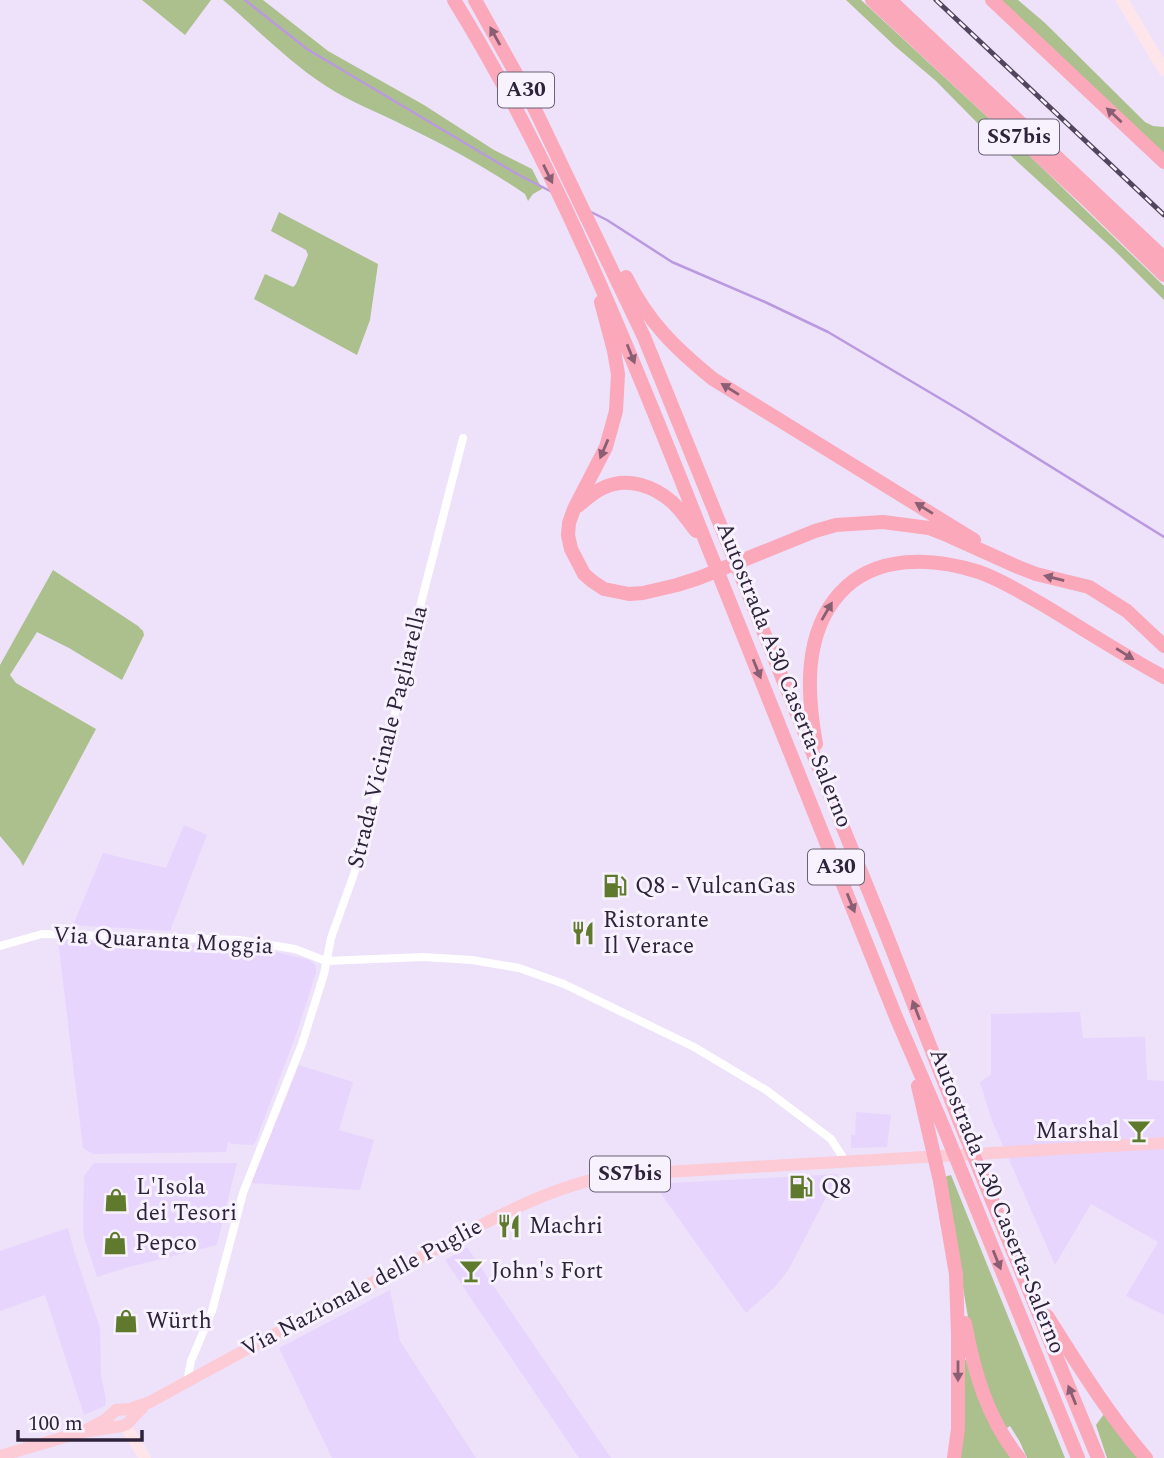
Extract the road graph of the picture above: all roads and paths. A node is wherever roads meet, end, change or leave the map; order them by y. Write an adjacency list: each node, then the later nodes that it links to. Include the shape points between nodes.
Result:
1 (454, 0): 11 (highway, Autostrada A30 Caserta-Salerno / A30, one-way to 11, via 534,145)
2 (475, 0): 9 (highway, A30, one-way to 2)
3 (872, 0): 12 (highway, SS7bis)
4 (890, 0): 10 (highway, SS7bis)
5 (992, 0): 8 (highway, one-way to 5)
6 (1122, 0): 7 (street)
7 (1164, 70)
8 (1164, 162)
9 (607, 247): 17 (highway, one-way to 9, via 705,372 656,326); 21 (highway, Autostrada A30 Caserta-Salerno / A30)
10 (1164, 256)
11 (590, 263): 14 (highway, one-way to 14, via 614,351 618,398 606,447); 16 (highway, Autostrada A30 Caserta-Salerno / A30, one-way to 16)
12 (1164, 275)
13 (463, 438): 23 (street, Strada Vicinale Pagliarella, via 377,795)
14 (574, 509): 15 (highway, via 568,535 584,574 604,589 629,594 699,578 836,525 909,525); 16 (highway, via 591,494 617,483 649,487 673,503)
15 (966, 544): 17 (highway); 18 (highway)
16 (708, 547): 24 (highway, Autostrada A30 Caserta-Salerno / A30, one-way to 24, via 906,1041)
17 (1001, 558): 19 (highway, one-way to 17, via 1127,611 1089,587)
18 (1022, 593): 20 (highway, one-way to 20); 21 (highway, one-way to 18, via 810,710 814,640 830,605 845,587 881,566 910,562 950,564)
19 (1164, 646)
20 (1164, 677)
21 (821, 773): 28 (highway, Autostrada A30 Caserta-Salerno / A30, one-way to 21)
22 (0, 946): 23 (street, Via Quaranta Moggia, via 42,934 239,940 295,949)
23 (326, 961): 26 (street, via 471,960 519,968 564,984 694,1047 766,1090 831,1139); 29 (street, Strada Vicinale Pagliarella, via 302,1044 243,1193 212,1311)
24 (937, 1130): 27 (highway, via 940,1181); 38 (highway, Autostrada A30 Caserta-Salerno, one-way to 38, via 971,1197)
25 (1164, 1143): 26 (main road, Via Nazionale delle Puglie / SS7bis)
26 (846, 1162): 29 (main road, Via Nazionale delle Puglie / SS7bis, via 585,1180 512,1209)
27 (956, 1273): 36 (highway, one-way to 36, via 958,1429); 37 (highway, via 979,1384 999,1430)
28 (1026, 1281): 39 (highway, Autostrada A30 Caserta-Salerno / A30, one-way to 28); 40 (highway, via 1105,1405)
29 (187, 1381): 30 (main road, Via Nazionale delle Puglie / SS7bis)
30 (150, 1402): 31 (main road, Via Nazionale delle Puglie / SS7bis); 32 (main road, Via Nazionale delle Puglie / SS7bis)
31 (117, 1411): 32 (main road, via 128,1413); 33 (main road, Via Nazionale delle Puglie / SS7bis)
32 (124, 1425): 33 (main road, Via Nazionale delle Puglie / SS7bis); 35 (street)
33 (82, 1432): 34 (main road, Via Nazionale delle Puglie / SS7bis)
34 (0, 1456)
35 (145, 1458)
36 (954, 1458)
37 (1019, 1458)
38 (1078, 1458)
39 (1098, 1458)
40 (1146, 1458)

